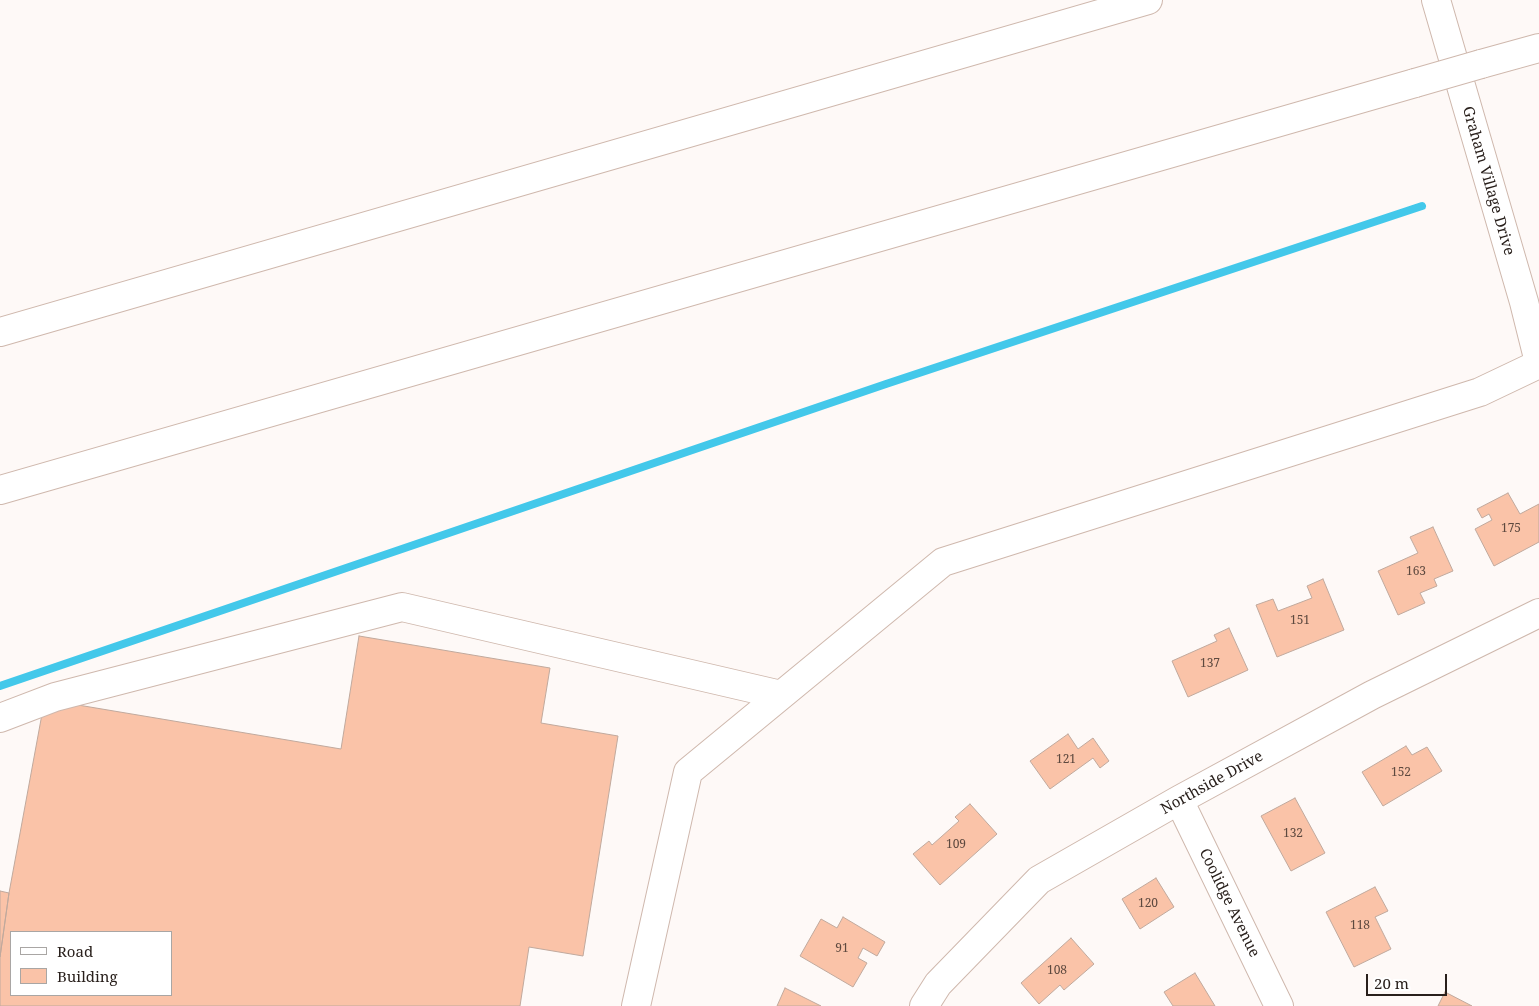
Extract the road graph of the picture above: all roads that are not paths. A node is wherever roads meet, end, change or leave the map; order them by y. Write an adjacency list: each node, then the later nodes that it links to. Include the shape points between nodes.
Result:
1 (1148, 0): 4 (main road)
2 (1436, 0): 5 (main road, Graham Village Drive)
3 (1539, 48): 6 (main road, bridge)
4 (0, 332)
5 (1539, 363): 10 (main road, via 1480,392 943,562)
6 (231, 423): 7 (main road); 8 (main road)
7 (0, 490)
8 (0, 506)
9 (1539, 613): 12 (main road, Northside Drive, via 1372,695)
10 (781, 695): 11 (main road, via 402,607 55,697); 13 (main road, via 688,772)
11 (0, 718)
12 (1179, 800): 14 (main road, Northside Drive, via 1039,880 938,984); 15 (main road, Coolidge Avenue)
13 (636, 1006)
14 (924, 1006)
15 (1280, 1006)

